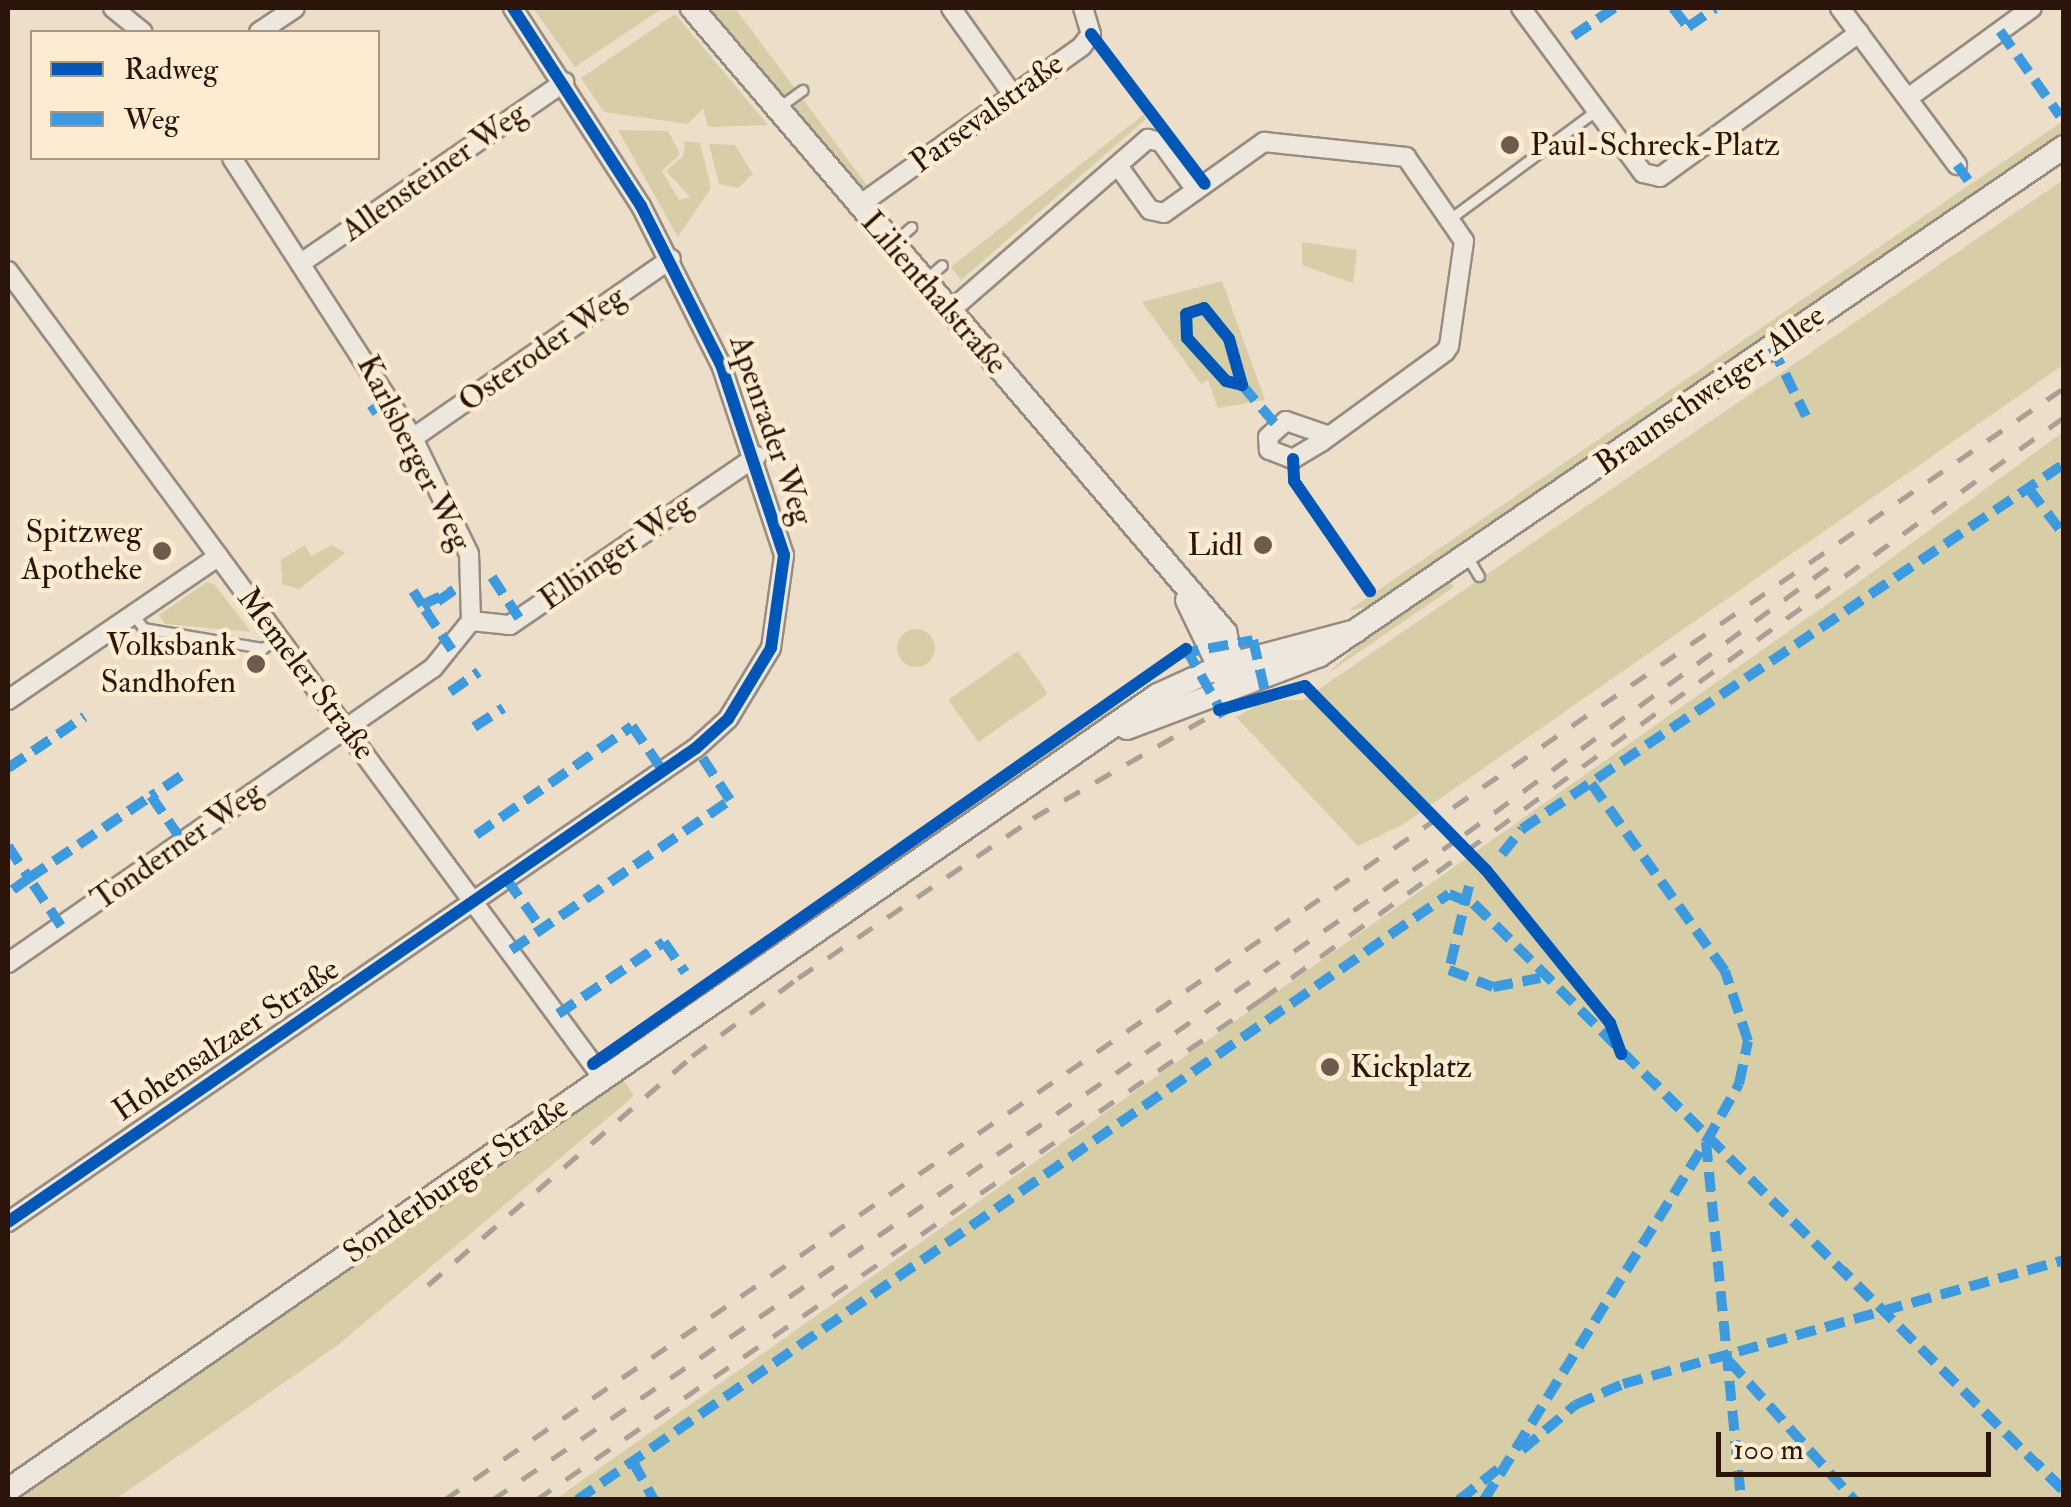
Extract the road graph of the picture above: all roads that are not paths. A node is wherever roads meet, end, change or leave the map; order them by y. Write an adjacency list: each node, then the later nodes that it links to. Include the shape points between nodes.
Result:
1 (113, 8): 10 (street)
2 (295, 8): 11 (street)
3 (513, 8): 13 (street, Apenrader Weg)
4 (693, 8): 17 (street, Lilienthalstraße)
5 (951, 8): 15 (street)
6 (1083, 8): 15 (street, Parsevalstraße, via 1091,34)
7 (1521, 8): 18 (street)
8 (1840, 8): 12 (street)
9 (2032, 8): 16 (street)
10 (141, 30)
11 (262, 30)
12 (1860, 34): 16 (street); 18 (street, via 1660,177 1643,173)
13 (564, 82): 28 (street, Apenrader Weg); 29 (street, Allensteiner Weg)
14 (802, 90): 17 (lane)
15 (1013, 95): 24 (street, Parsevalstraße)
16 (1908, 98): 21 (street)
17 (776, 109): 24 (street, Lilienthalstraße)
18 (1597, 110): 25 (lane)
19 (2064, 147): 38 (street, Braunschweiger Allee, via 1474,566)
20 (233, 160): 29 (street, Karlsberger Weg)
21 (1957, 165)
22 (1121, 170): 23 (street, via 1150,210 1164,213); 23 (street, via 1136,147 1161,142); 31 (street)
23 (1193, 192): 25 (street, via 1279,139 1406,157)
24 (858, 206): 27 (street, Lilienthalstraße)
25 (1451, 218): 32 (street, via 1464,240 1445,352)
26 (911, 227): 27 (lane)
27 (892, 244): 31 (street, Lilienthalstraße, via 933,273)
28 (671, 259): 33 (street, Osteroder Weg); 34 (street, Apenrader Weg)
29 (304, 262): 33 (street, Karlsberger Weg)
30 (8, 271): 35 (street, Memeler Straße)
31 (951, 310): 40 (street, Lilienthalstraße, via 1177,579)
32 (1327, 436)
33 (413, 438): 37 (street, Karlsberger Weg, via 469,554)
34 (757, 456): 37 (street, Elbinger Weg, via 510,625); 45 (street, Apenrader Weg, via 785,579 778,626 752,687 696,748)
35 (219, 556): 36 (street); 39 (street, Memeler Straße)
36 (133, 614): 39 (lane, via 143,628 263,648); 42 (street)
37 (470, 622): 43 (street, via 433,668)
38 (1356, 631): 40 (street, Braunschweiger Allee); 41 (street, Braunschweiger Allee)
39 (278, 637): 43 (street, Memeler Straße)
40 (1227, 665): 41 (street, Lilienthalstraße); 44 (street, Sonderburger Straße, via 1158,694)
41 (1233, 691): 44 (street, Sonderburger Straße)
42 (8, 700)
43 (347, 729): 45 (street, Memeler Straße); 46 (street, Tonderner Weg)
44 (1104, 735): 47 (street, Sonderburger Straße)
45 (476, 902): 47 (street, Memeler Straße); 48 (street, Hohensalzaer Straße)
46 (8, 963)
47 (604, 1078): 49 (street, Sonderburger Straße)
48 (8, 1222)
49 (8, 1490)

